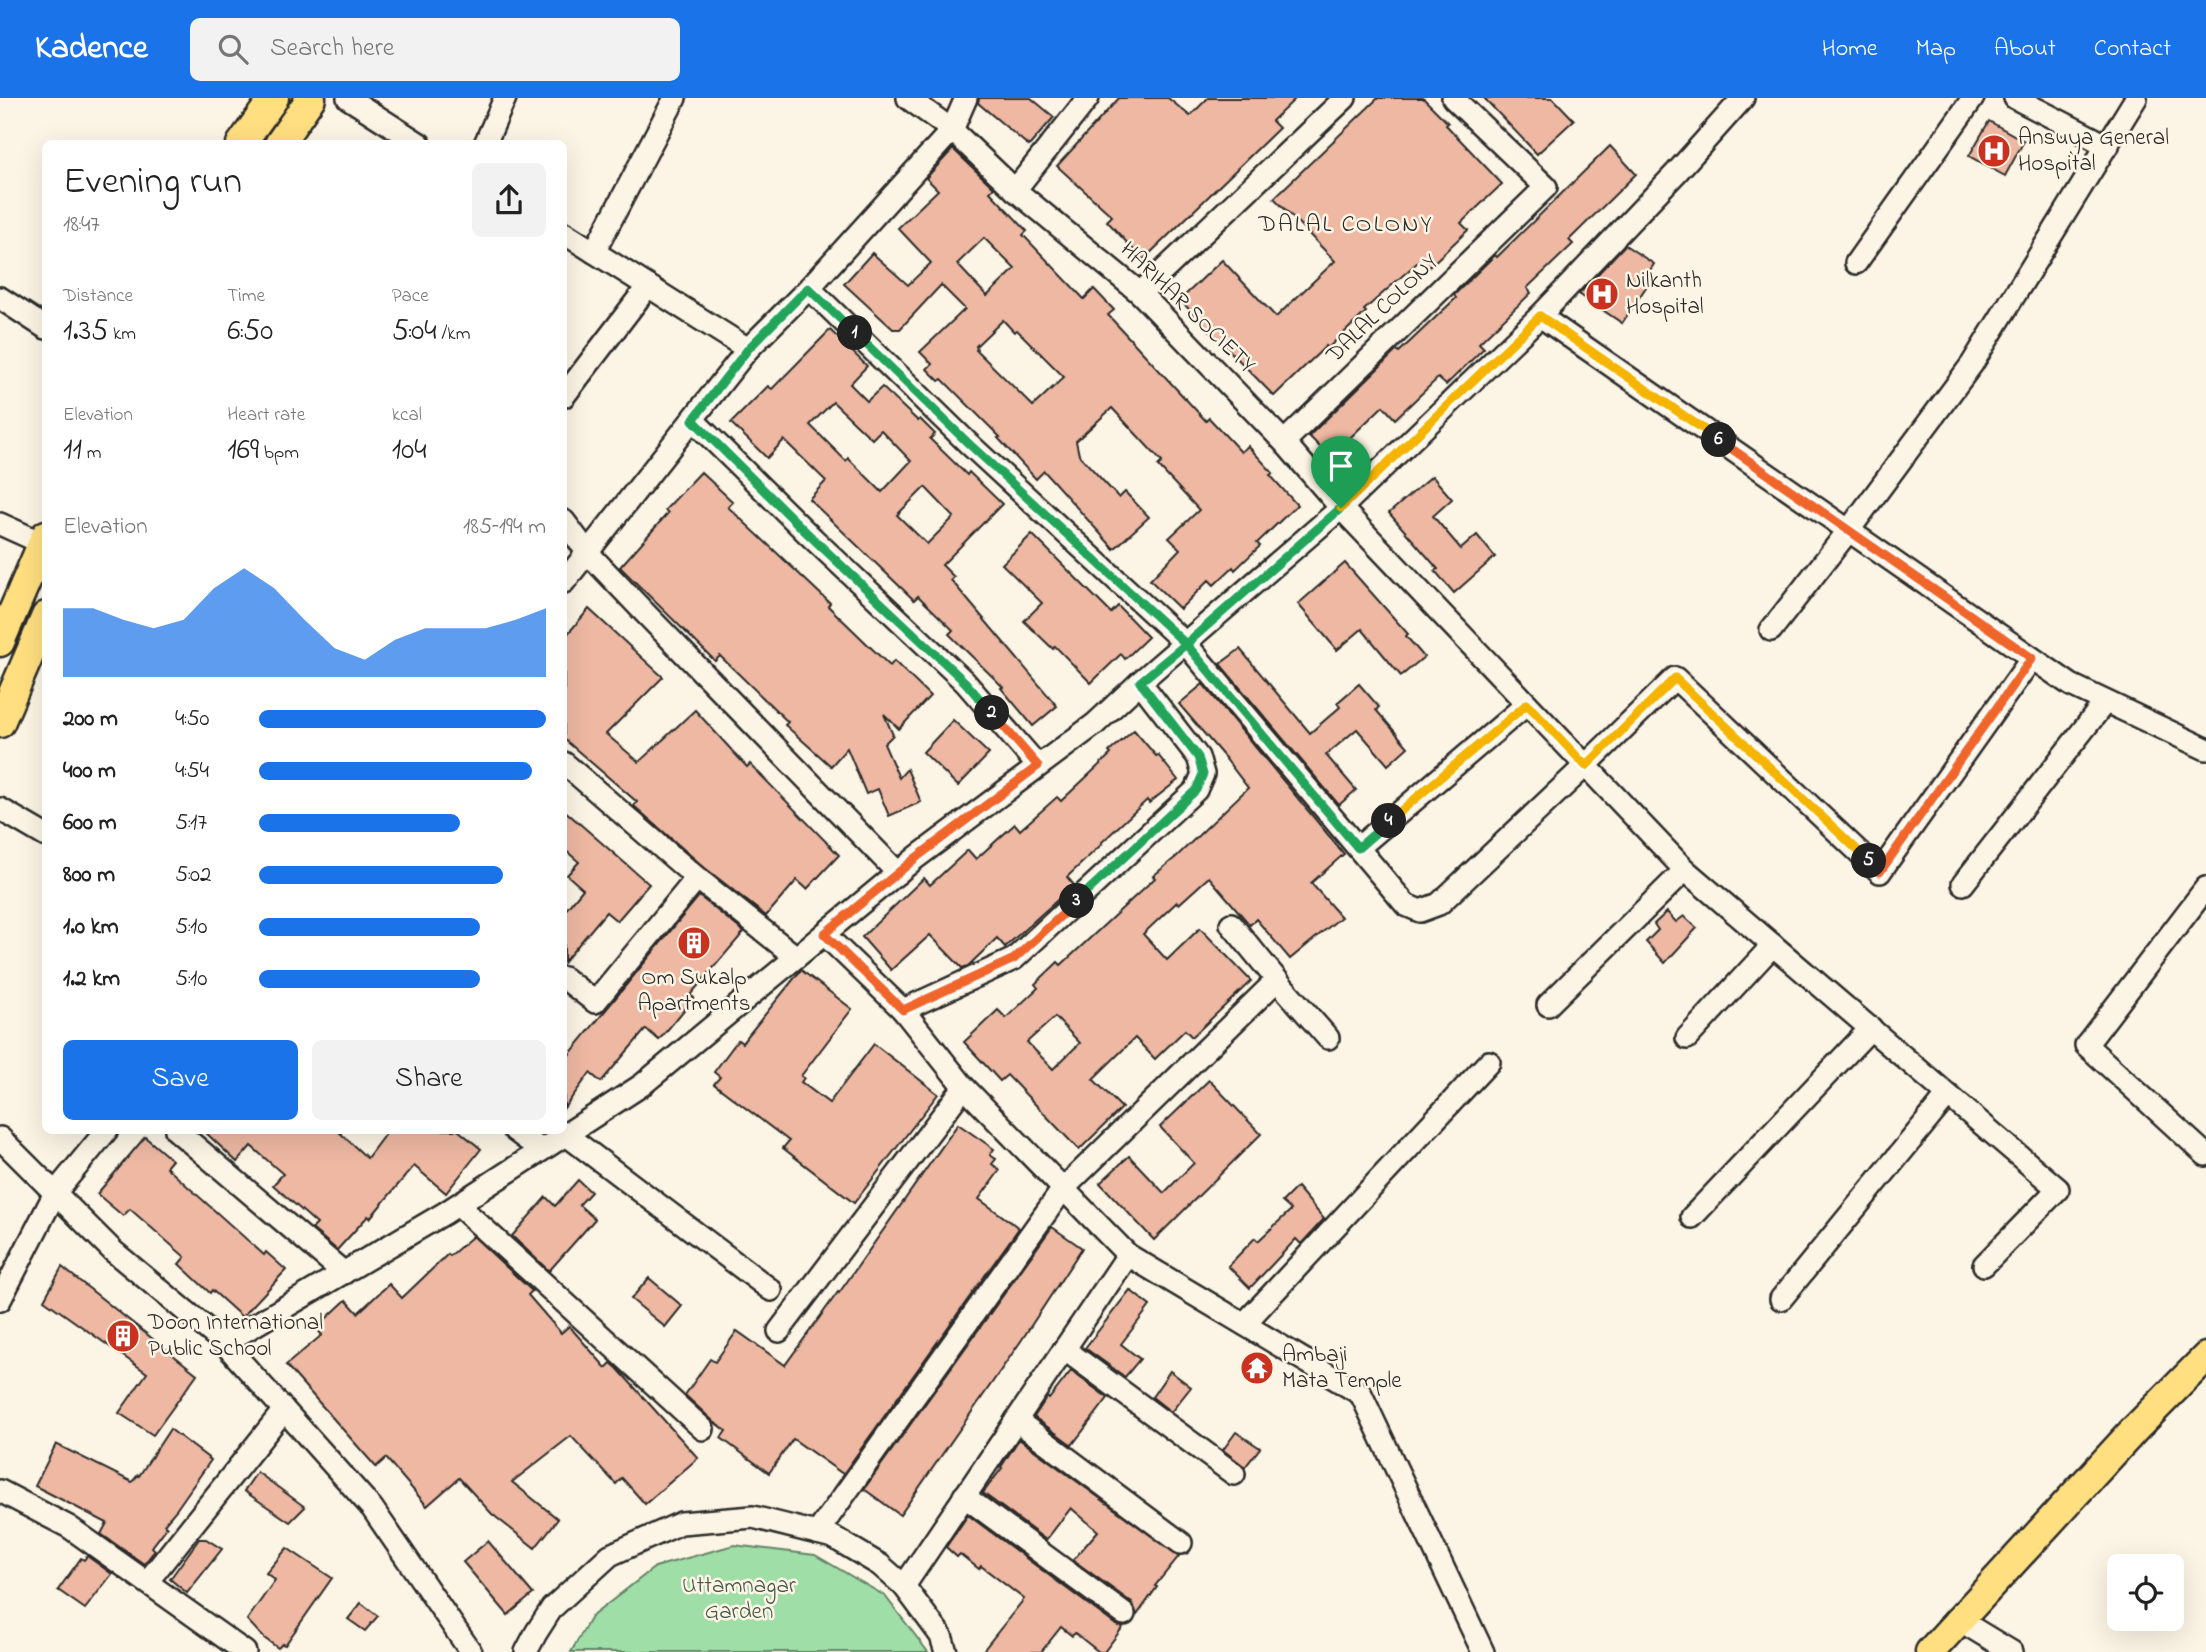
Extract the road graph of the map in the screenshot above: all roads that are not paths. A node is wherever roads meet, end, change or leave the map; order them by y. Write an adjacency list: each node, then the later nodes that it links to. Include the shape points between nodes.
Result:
1 (274, 98): 16 (main road)
2 (311, 98): 17 (main road)
3 (348, 98): 18 (street)
4 (505, 98): 19 (street)
5 (675, 98): 23 (street)
6 (908, 98): 15 (street, HARIHAR SOCIETY)
7 (966, 98): 15 (street)
8 (1088, 98): 21 (street)
9 (1345, 98): 26 (street)
10 (1453, 98): 35 (street, DALAL COLONY, via 1546,187)
11 (1973, 98): 24 (street)
12 (2015, 98): 20 (street)
13 (2136, 98): 20 (street)
14 (1738, 100): 29 (street)
15 (952, 130): 21 (street, HARIHAR SOCIETY); 27 (street)
16 (244, 140)
17 (282, 140)
18 (414, 140)
19 (487, 140)
20 (2108, 146): 39 (street, via 1972,365)
21 (1015, 190): 26 (street, HARIHAR SOCIETY)
22 (567, 235): 23 (street)
23 (594, 253): 25 (street)
24 (1856, 264)
25 (648, 286): 31 (street); 33 (street)
26 (1140, 293): 35 (street, HARIHAR SOCIETY)
27 (803, 294): 31 (street); 32 (street); 46 (street)
28 (0, 298): 30 (street)
29 (1540, 316): 36 (street); 39 (street)
30 (42, 325)
31 (748, 349): 32 (street)
32 (721, 383): 34 (street)
33 (567, 392)
34 (693, 420): 42 (street); 55 (street, via 965,682)
35 (1284, 442): 36 (street, HARIHAR SOCIETY)
36 (1341, 508): 46 (street); 51 (street, HARIHAR SOCIETY)
37 (0, 524): 40 (street)
38 (567, 525): 42 (street)
39 (1849, 530): 44 (street); 48 (street)
40 (42, 538)
41 (42, 544): 45 (main road)
42 (588, 552): 43 (street); 61 (street)
43 (567, 578)
44 (1771, 630)
45 (0, 642)
46 (1186, 644): 49 (street); 59 (street)
47 (40, 646): 52 (main road)
48 (2032, 658): 50 (street); 56 (street, via 1880,872 1675,678)
49 (1140, 682): 55 (street, via 1095,724); 72 (street, via 1198,757 1203,774 1196,790 1014,959)
50 (2105, 702): 53 (street); 63 (street)
51 (1527, 704): 56 (street, HARIHAR SOCIETY); 59 (street)
52 (0, 723)
53 (2206, 749)
54 (567, 766): 62 (street)
55 (1038, 766): 61 (street)
56 (1586, 766): 59 (street, via 1438,904 1420,911 1406,905); 60 (street, HARIHAR SOCIETY)
57 (0, 809): 58 (street)
58 (42, 834)
59 (1358, 848)
60 (1685, 870): 67 (street, HARIHAR SOCIETY); 71 (street)
61 (898, 873): 66 (street)
62 (697, 878): 68 (street); 69 (street, via 595,1002)
63 (1964, 884)
64 (2206, 888): 86 (street, via 2086,1045)
65 (1231, 924): 70 (street)
66 (824, 934): 68 (street); 72 (street)
67 (1773, 945): 73 (street, HARIHAR SOCIETY); 75 (street)
68 (796, 957): 79 (street, via 642,1085)
69 (567, 980)
70 (1277, 981): 74 (street); 87 (street)
71 (1548, 1005)
72 (903, 1010): 77 (street)
73 (1871, 1028): 78 (street, HARIHAR SOCIETY); 90 (street)
74 (1328, 1038)
75 (1688, 1038)
76 (1489, 1062): 97 (street)
77 (964, 1087): 87 (street); 98 (street)
78 (1948, 1095): 92 (street, HARIHAR SOCIETY, via 2058,1189); 95 (street)
79 (567, 1133)
80 (104, 1134): 88 (street)
81 (181, 1134): 93 (street)
82 (519, 1134): 85 (street)
83 (565, 1134): 85 (street); 94 (street)
84 (0, 1138): 88 (street)
85 (541, 1150): 89 (street)
86 (2206, 1155)
87 (1063, 1189): 91 (street); 109 (street)
88 (55, 1194): 96 (street); 99 (street, via 113,1251)
89 (458, 1205): 93 (street); 105 (street)
90 (1692, 1217)
91 (1128, 1255): 97 (street); 100 (street)
92 (1984, 1265)
93 (344, 1273): 99 (street)
94 (771, 1290)
95 (1781, 1299)
96 (0, 1300)
97 (1244, 1324): 119 (street, via 1361,1394)
98 (779, 1331)
99 (224, 1343): 103 (street)
100 (1064, 1349): 104 (street); 106 (street)
101 (2206, 1357): 120 (main road)
102 (2206, 1373): 114 (main road)
103 (284, 1410): 111 (street); 116 (street, via 372,1508)
104 (1016, 1420): 108 (street); 110 (street)
105 (703, 1429)
106 (1234, 1474)
107 (0, 1491): 111 (street, via 69,1527)
108 (964, 1496): 112 (street); 113 (street)
109 (817, 1532): 112 (street, via 880,1565); 117 (street, via 753,1517 681,1523 610,1555 552,1608)
110 (1181, 1543)
111 (146, 1582): 115 (street)
112 (904, 1586): 118 (street, via 942,1636)
113 (1124, 1614)
114 (1969, 1626): 121 (main road); 122 (street)
115 (245, 1652)
116 (471, 1652)
117 (526, 1652)
118 (946, 1652)
119 (1483, 1652)
120 (1930, 1652)
121 (1946, 1652)
122 (2012, 1652)

